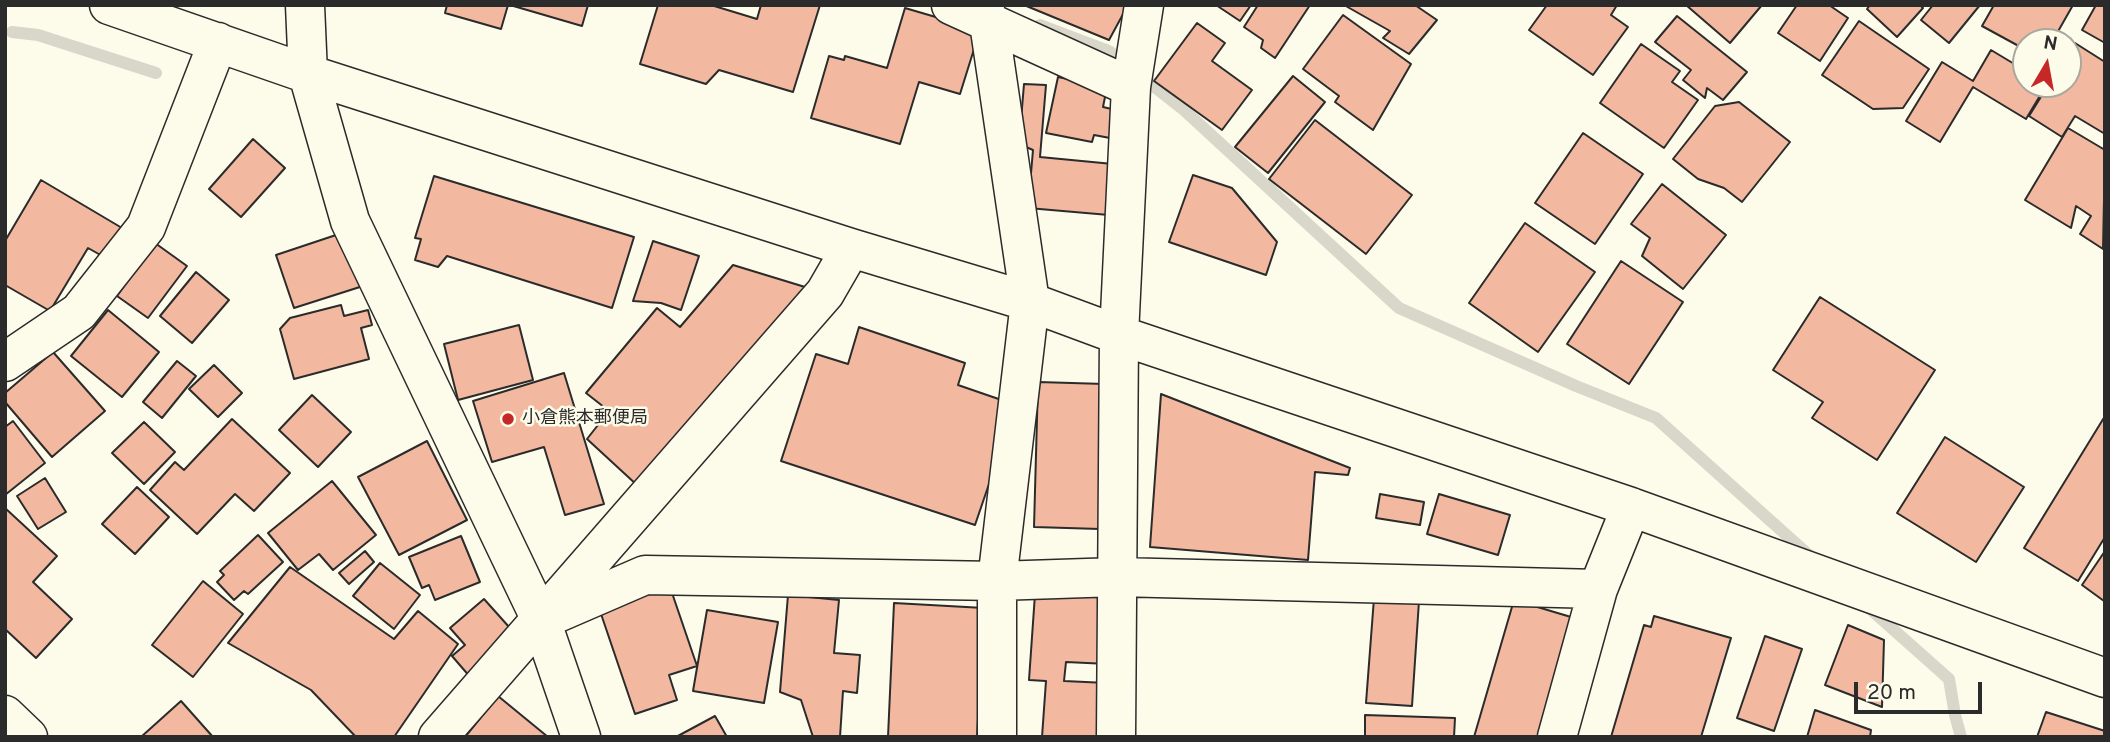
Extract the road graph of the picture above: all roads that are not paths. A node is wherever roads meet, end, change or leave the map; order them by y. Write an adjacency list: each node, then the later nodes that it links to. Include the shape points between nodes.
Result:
1 (109, 5): 6 (street)
2 (304, 5): 7 (street)
3 (951, 5): 4 (street)
4 (986, 14): 8 (street); 10 (street)
5 (1141, 22): 8 (street)
6 (218, 42): 7 (street); 12 (street, via 146,227 79,312)
7 (307, 74): 9 (street); 17 (street, via 350,221)
8 (1131, 86): 11 (street)
9 (850, 248): 10 (street); 17 (street, via 825,293)
10 (1030, 302): 11 (street); 15 (street)
11 (1119, 335): 13 (street); 14 (street)
12 (5, 362)
13 (1631, 507): 16 (street); 18 (street)
14 (1117, 577): 15 (street); 16 (street); 24 (street)
15 (997, 581): 17 (street, via 645,575); 23 (street)
16 (1598, 589): 25 (street)
17 (541, 620): 21 (street); 22 (street)
18 (2105, 678)
19 (5, 715): 20 (street)
20 (28, 737)
21 (438, 737)
22 (581, 737)
23 (997, 737)
24 (1116, 737)
25 (1558, 737)

